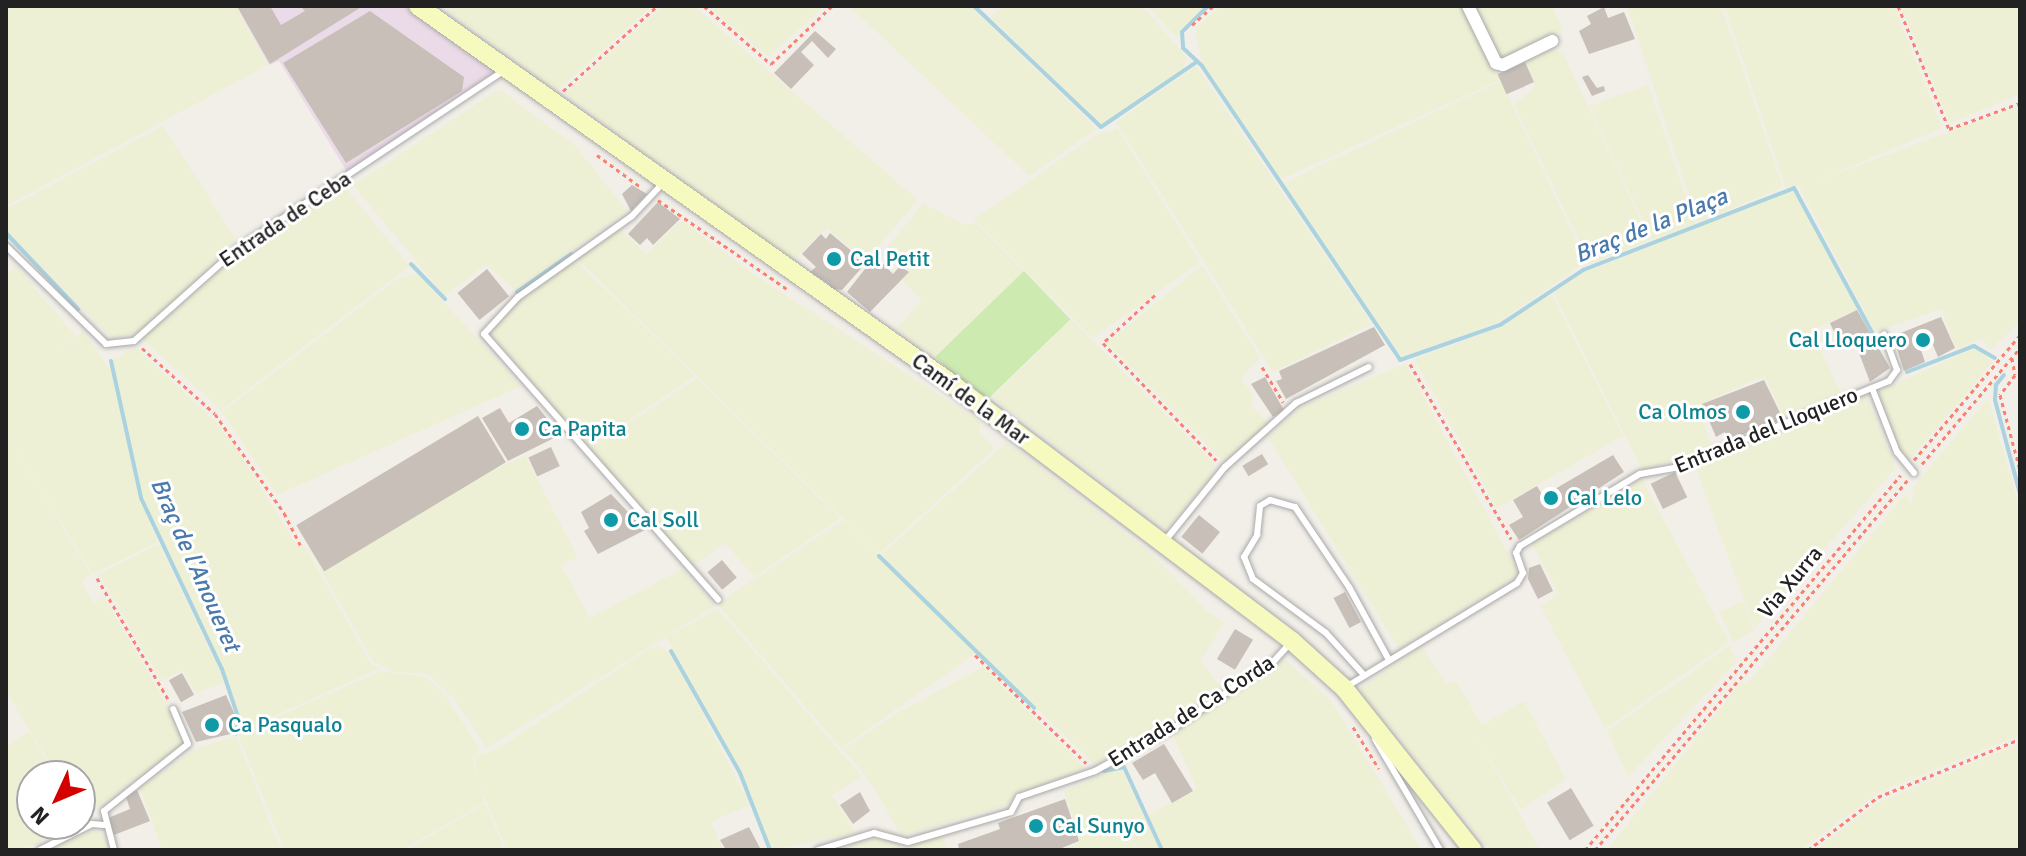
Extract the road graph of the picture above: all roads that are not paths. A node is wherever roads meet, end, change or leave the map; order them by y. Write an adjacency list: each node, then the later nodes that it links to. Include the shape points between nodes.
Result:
1 (418, 6): 4 (main road, Camí de la Mar)
2 (1468, 6): 3 (street, via 1496,63 1503,65)
3 (1552, 41)
4 (505, 69): 5 (main road, Camí de la Mar); 6 (lane, Entrada de Ceba, via 478,92 238,248 134,341 106,344)
5 (659, 189): 11 (main road, Camí de la Mar, via 955,386); 12 (lane, via 518,297 484,334)
6 (6, 246)
7 (1884, 334): 9 (lane, Entrada del Lloquero, via 1897,370 1889,381)
8 (1369, 367): 11 (lane, via 1293,408 1223,469)
9 (1872, 388): 10 (lane, via 1897,452); 14 (lane, Entrada del Lloquero, via 1675,468 1640,474 1517,549 1521,580)
10 (1914, 473)
11 (1164, 542): 13 (main road, Camí de la Mar)
12 (718, 599)
13 (1292, 641): 16 (main road, Camí de la Mar); 22 (lane, Entrada de Ca Corda, via 1274,661 1172,729 1095,771 1019,797 1011,812 908,842 874,833)
14 (1389, 660): 15 (lane); 15 (lane, via 1349,587 1295,507 1270,500 1260,506 1257,535 1246,550 1253,579 1326,633)
15 (1364, 675): 16 (lane)
16 (1344, 688): 18 (main road, Camí de la Mar)
17 (173, 709): 19 (lane, via 187,735 185,749 109,805)
18 (1353, 713): 23 (lane); 24 (main road, Camí de la Mar)
19 (104, 825): 20 (lane, via 92,824); 21 (lane)
20 (40, 850)
21 (114, 850)
22 (818, 850)
23 (1440, 850)
24 (1473, 850)

